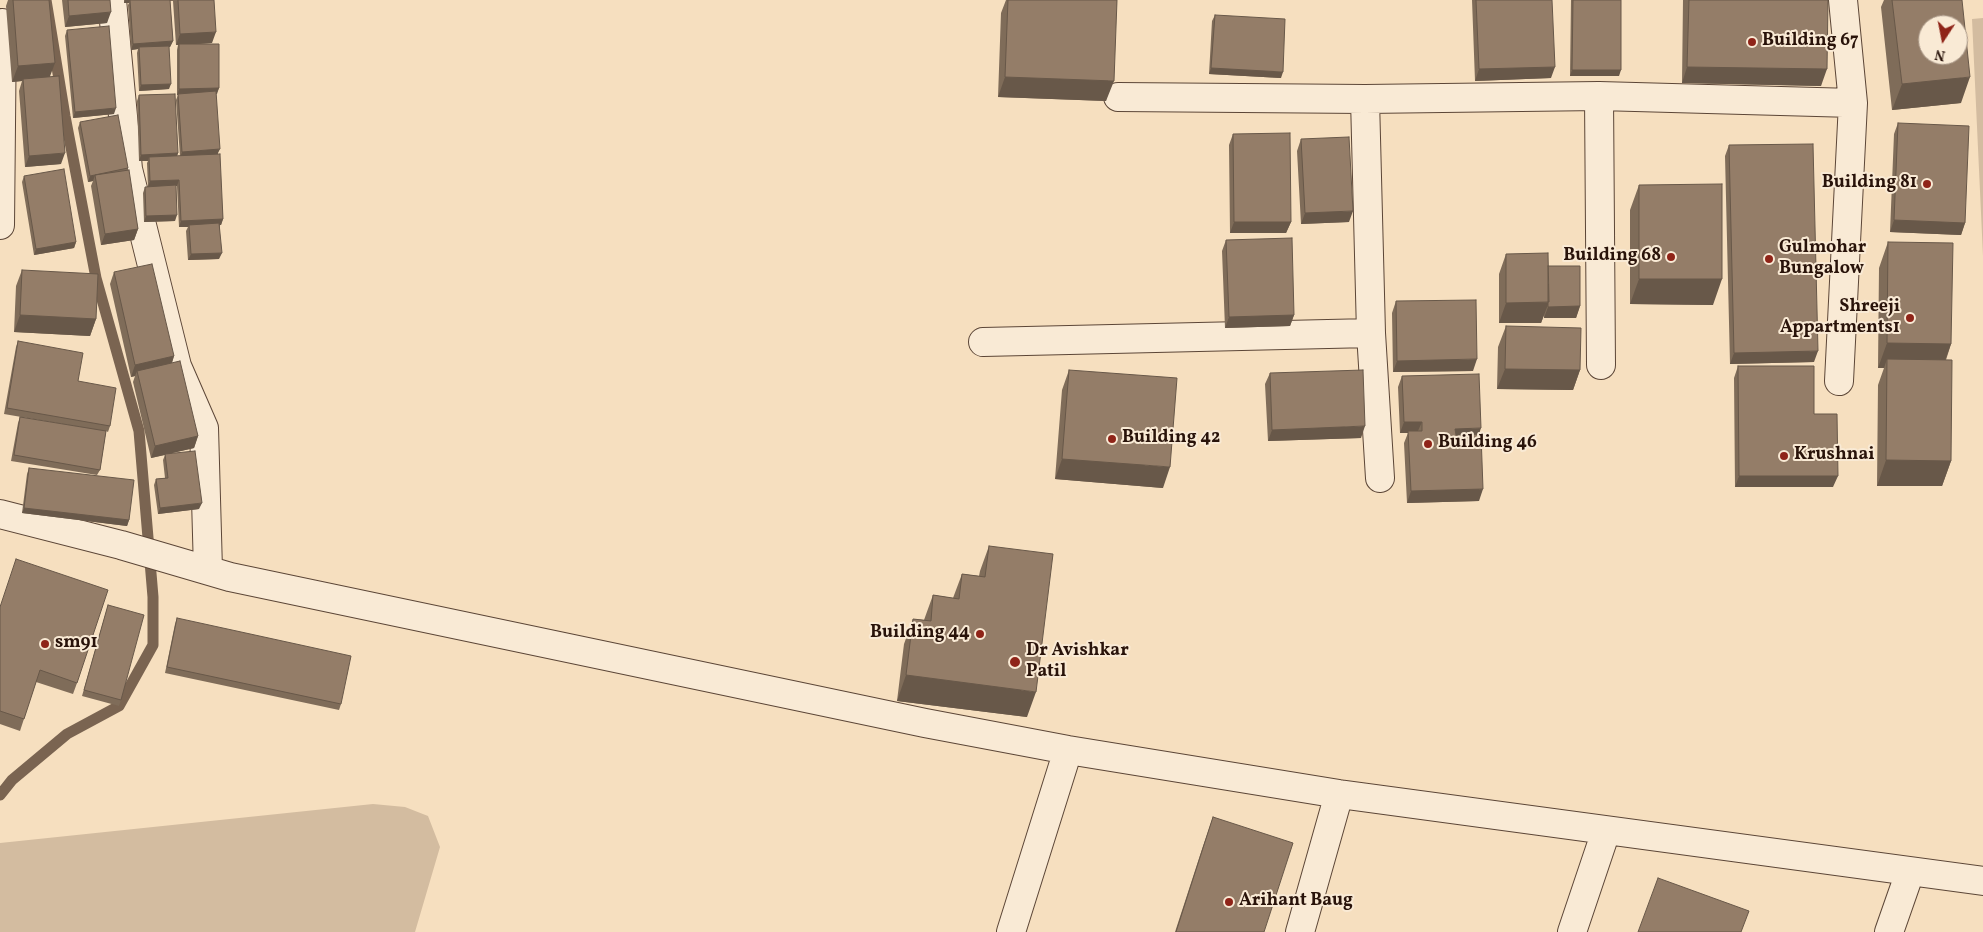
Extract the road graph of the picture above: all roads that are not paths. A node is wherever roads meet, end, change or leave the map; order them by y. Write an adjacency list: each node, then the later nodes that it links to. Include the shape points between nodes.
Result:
1 (112, 0): 15 (street, via 128,169 177,366 204,428)
2 (1843, 0): 7 (street)
3 (2, 23): 8 (street)
4 (1599, 96): 6 (street); 7 (street); 11 (street)
5 (1118, 97): 6 (street)
6 (1365, 99): 9 (street)
7 (1853, 103): 12 (street)
8 (0, 225)
9 (1371, 333): 10 (street); 13 (street)
10 (983, 342)
11 (1600, 364)
12 (1838, 381)
13 (1380, 478)
14 (0, 514): 15 (street)
15 (208, 570): 16 (street)
16 (1068, 750): 17 (street); 21 (street)
17 (1339, 794): 18 (street); 22 (street)
18 (1606, 831): 19 (street); 23 (street)
19 (1910, 872): 20 (street); 24 (street)
20 (1983, 881)
21 (1011, 932)
22 (1300, 932)
23 (1572, 932)
24 (1889, 932)

